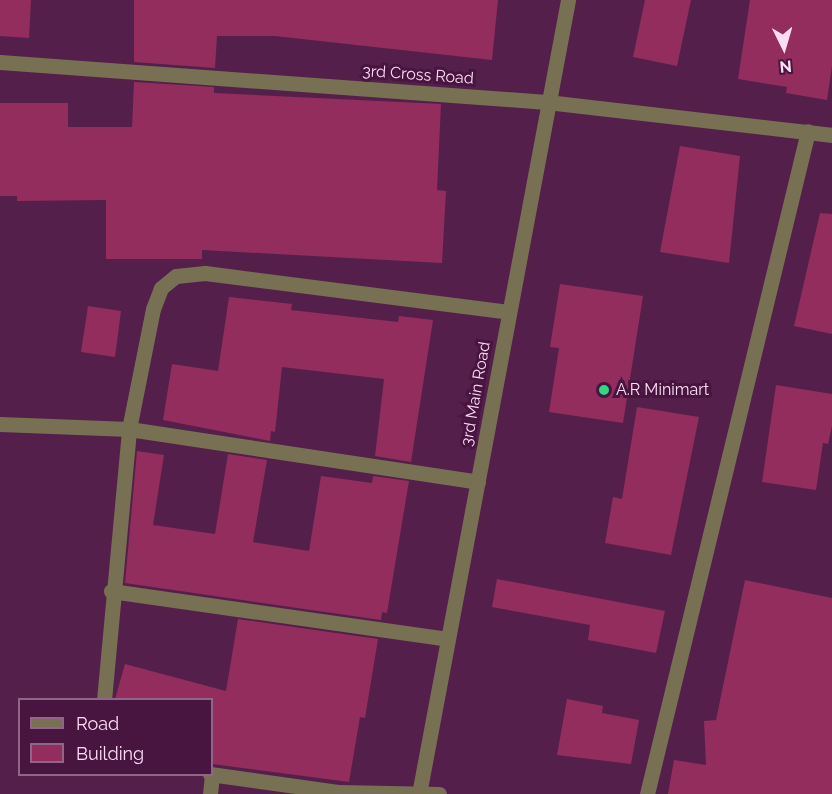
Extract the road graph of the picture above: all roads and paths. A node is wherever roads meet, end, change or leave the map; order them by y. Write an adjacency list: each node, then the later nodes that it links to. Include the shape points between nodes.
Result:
1 (568, 0): 3 (street, 3rd Main Road)
2 (0, 62): 3 (street, 3rd Cross Road)
3 (547, 102): 4 (street, 3rd Cross Road); 6 (street, 3rd Main Road)
4 (808, 131): 5 (street, 3rd Cross Road); 18 (street)
5 (832, 135)
6 (509, 312): 8 (street, via 205,273 176,276 161,288 153,309); 9 (street, 3rd Main Road)
7 (0, 424): 8 (street)
8 (129, 429): 9 (street); 10 (street)
9 (478, 482): 11 (street, 3rd Main Road)
10 (111, 591): 11 (street); 12 (street)
11 (448, 639): 15 (street, 3rd Main Road)
12 (104, 698)
13 (213, 775): 15 (street, via 338,792)
14 (211, 776): 16 (street)
15 (419, 793): 17 (street)
16 (210, 794)
17 (439, 794)
18 (647, 794)

